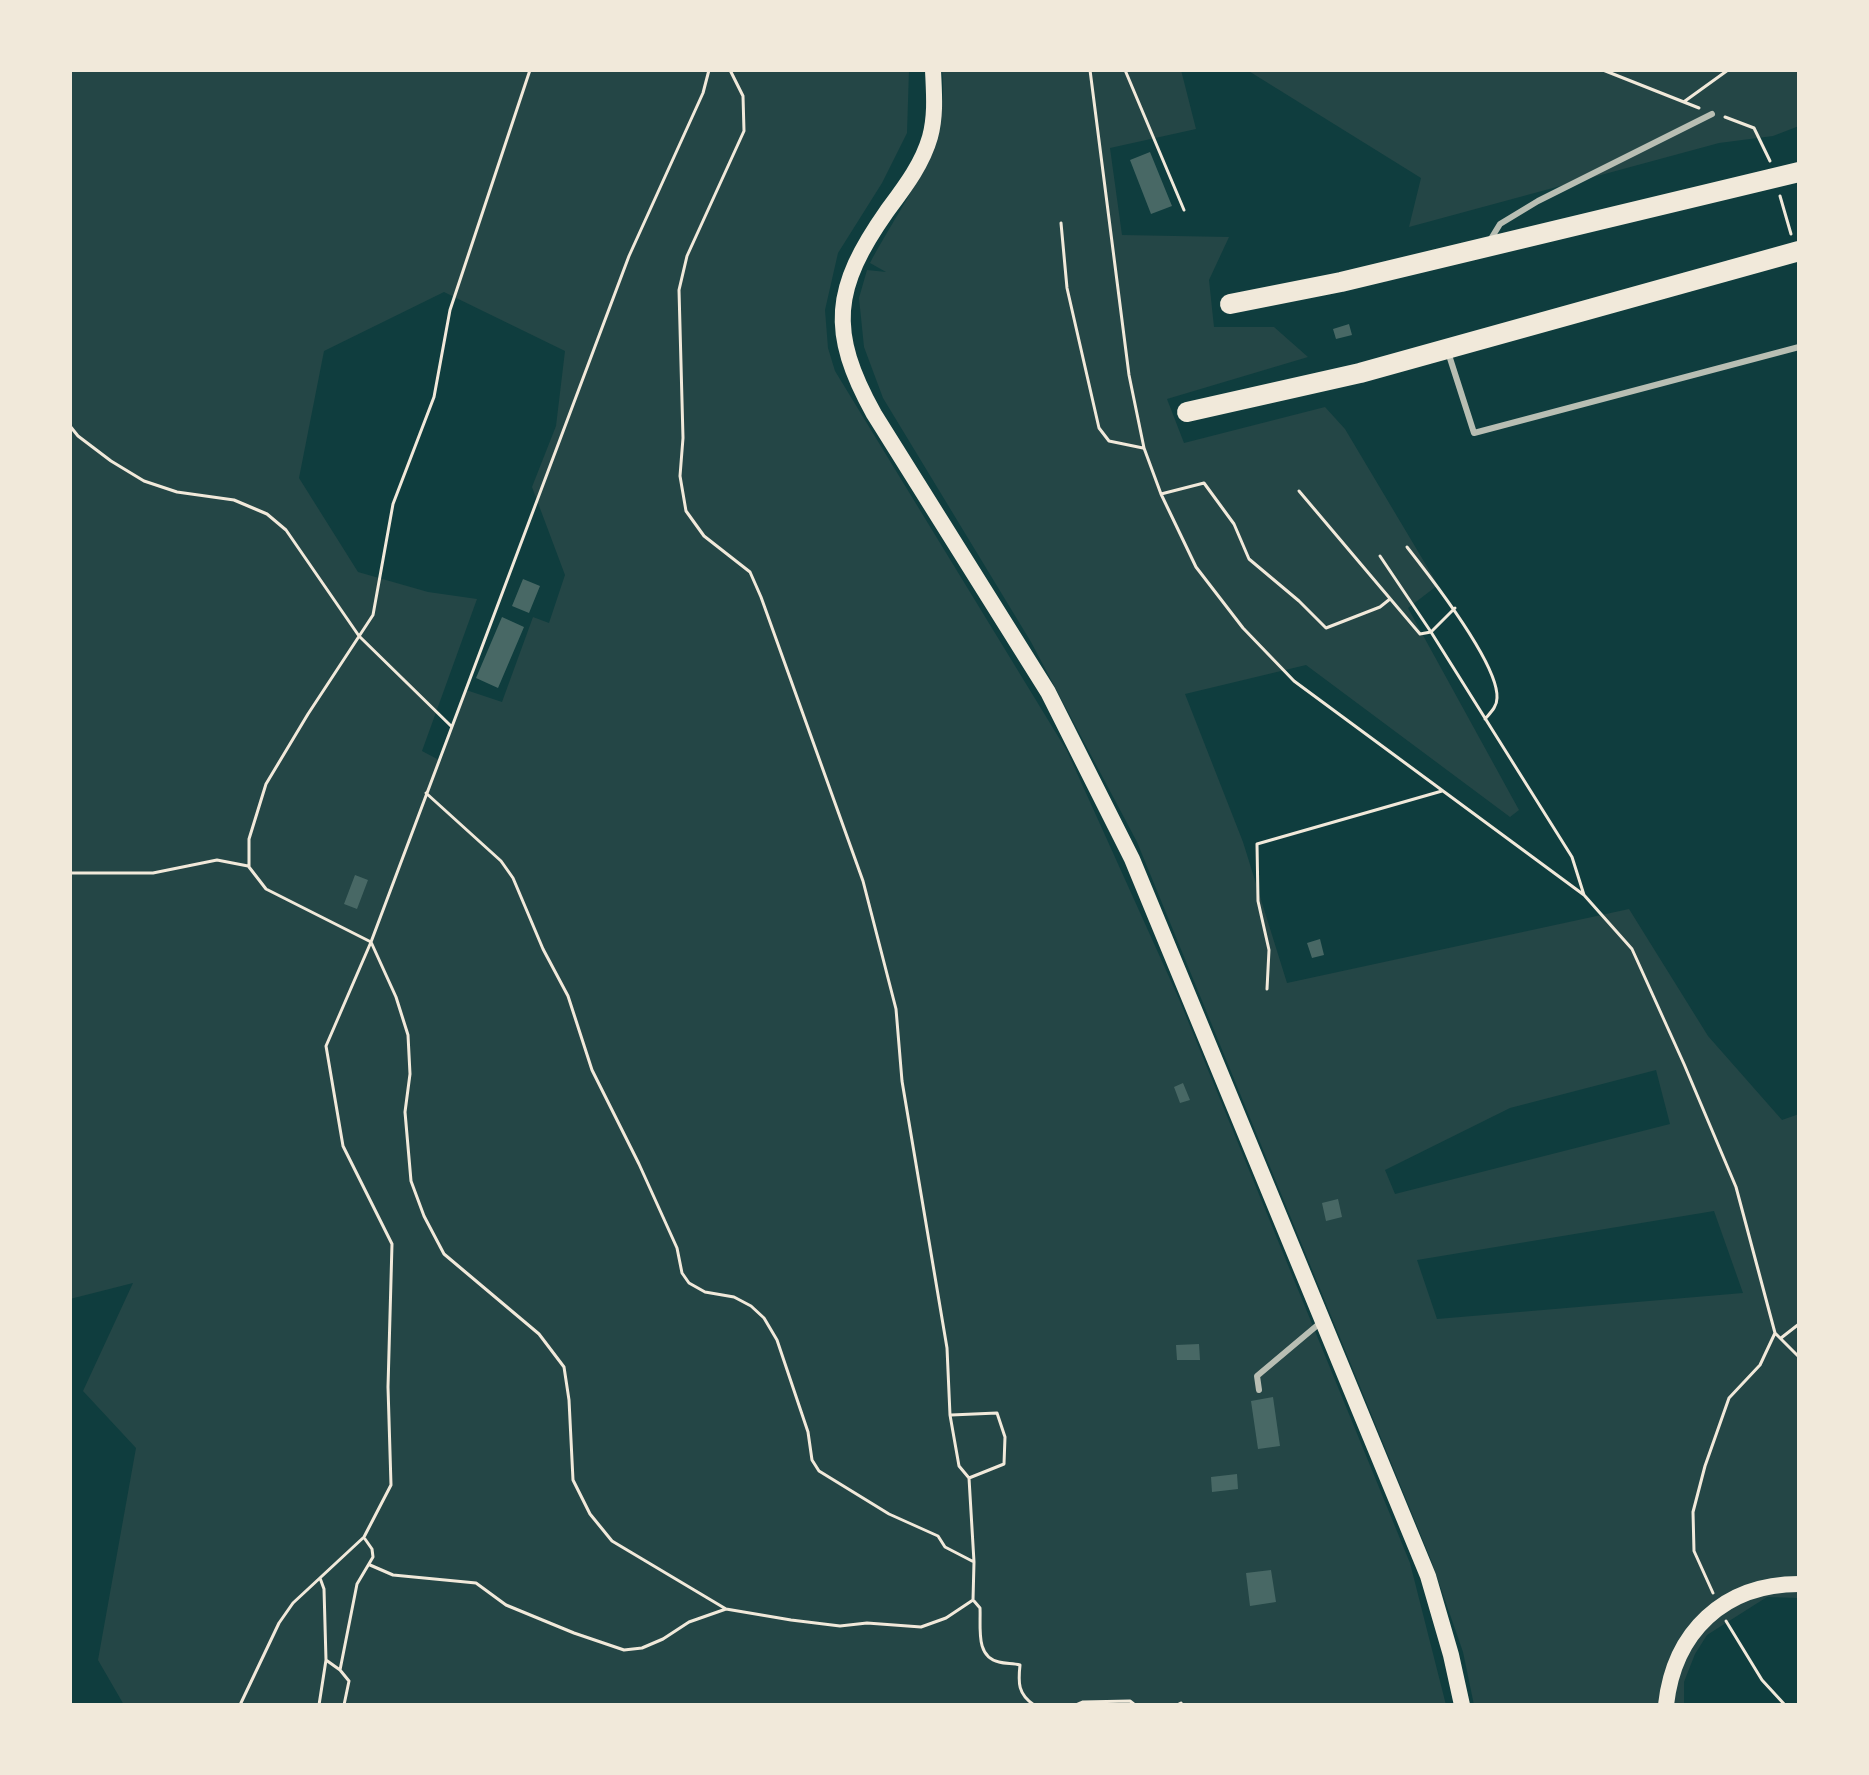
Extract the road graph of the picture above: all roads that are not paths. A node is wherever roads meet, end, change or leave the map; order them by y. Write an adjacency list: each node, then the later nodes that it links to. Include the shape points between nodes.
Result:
1 (933, 70): 10 (main road, via 930,138 913,175 873,231 844,292 841,322 847,357 874,414 1048,692 1132,859)
2 (1712, 114): 4 (lane, via 1538,201 1500,224)
3 (1799, 172): 4 (highway)
4 (1485, 248): 6 (highway)
5 (1799, 251): 8 (highway)
6 (1230, 304)
7 (1799, 347): 8 (lane, via 1474,433)
8 (1447, 349): 9 (highway)
9 (1187, 412)
10 (1322, 1320): 11 (lane, via 1257,1376); 13 (main road, via 1428,1576)
11 (1259, 1390)
12 (1799, 1584): 14 (main road, via 1779,1584 1719,1605 1679,1653)
13 (1462, 1705)
14 (1666, 1705)

